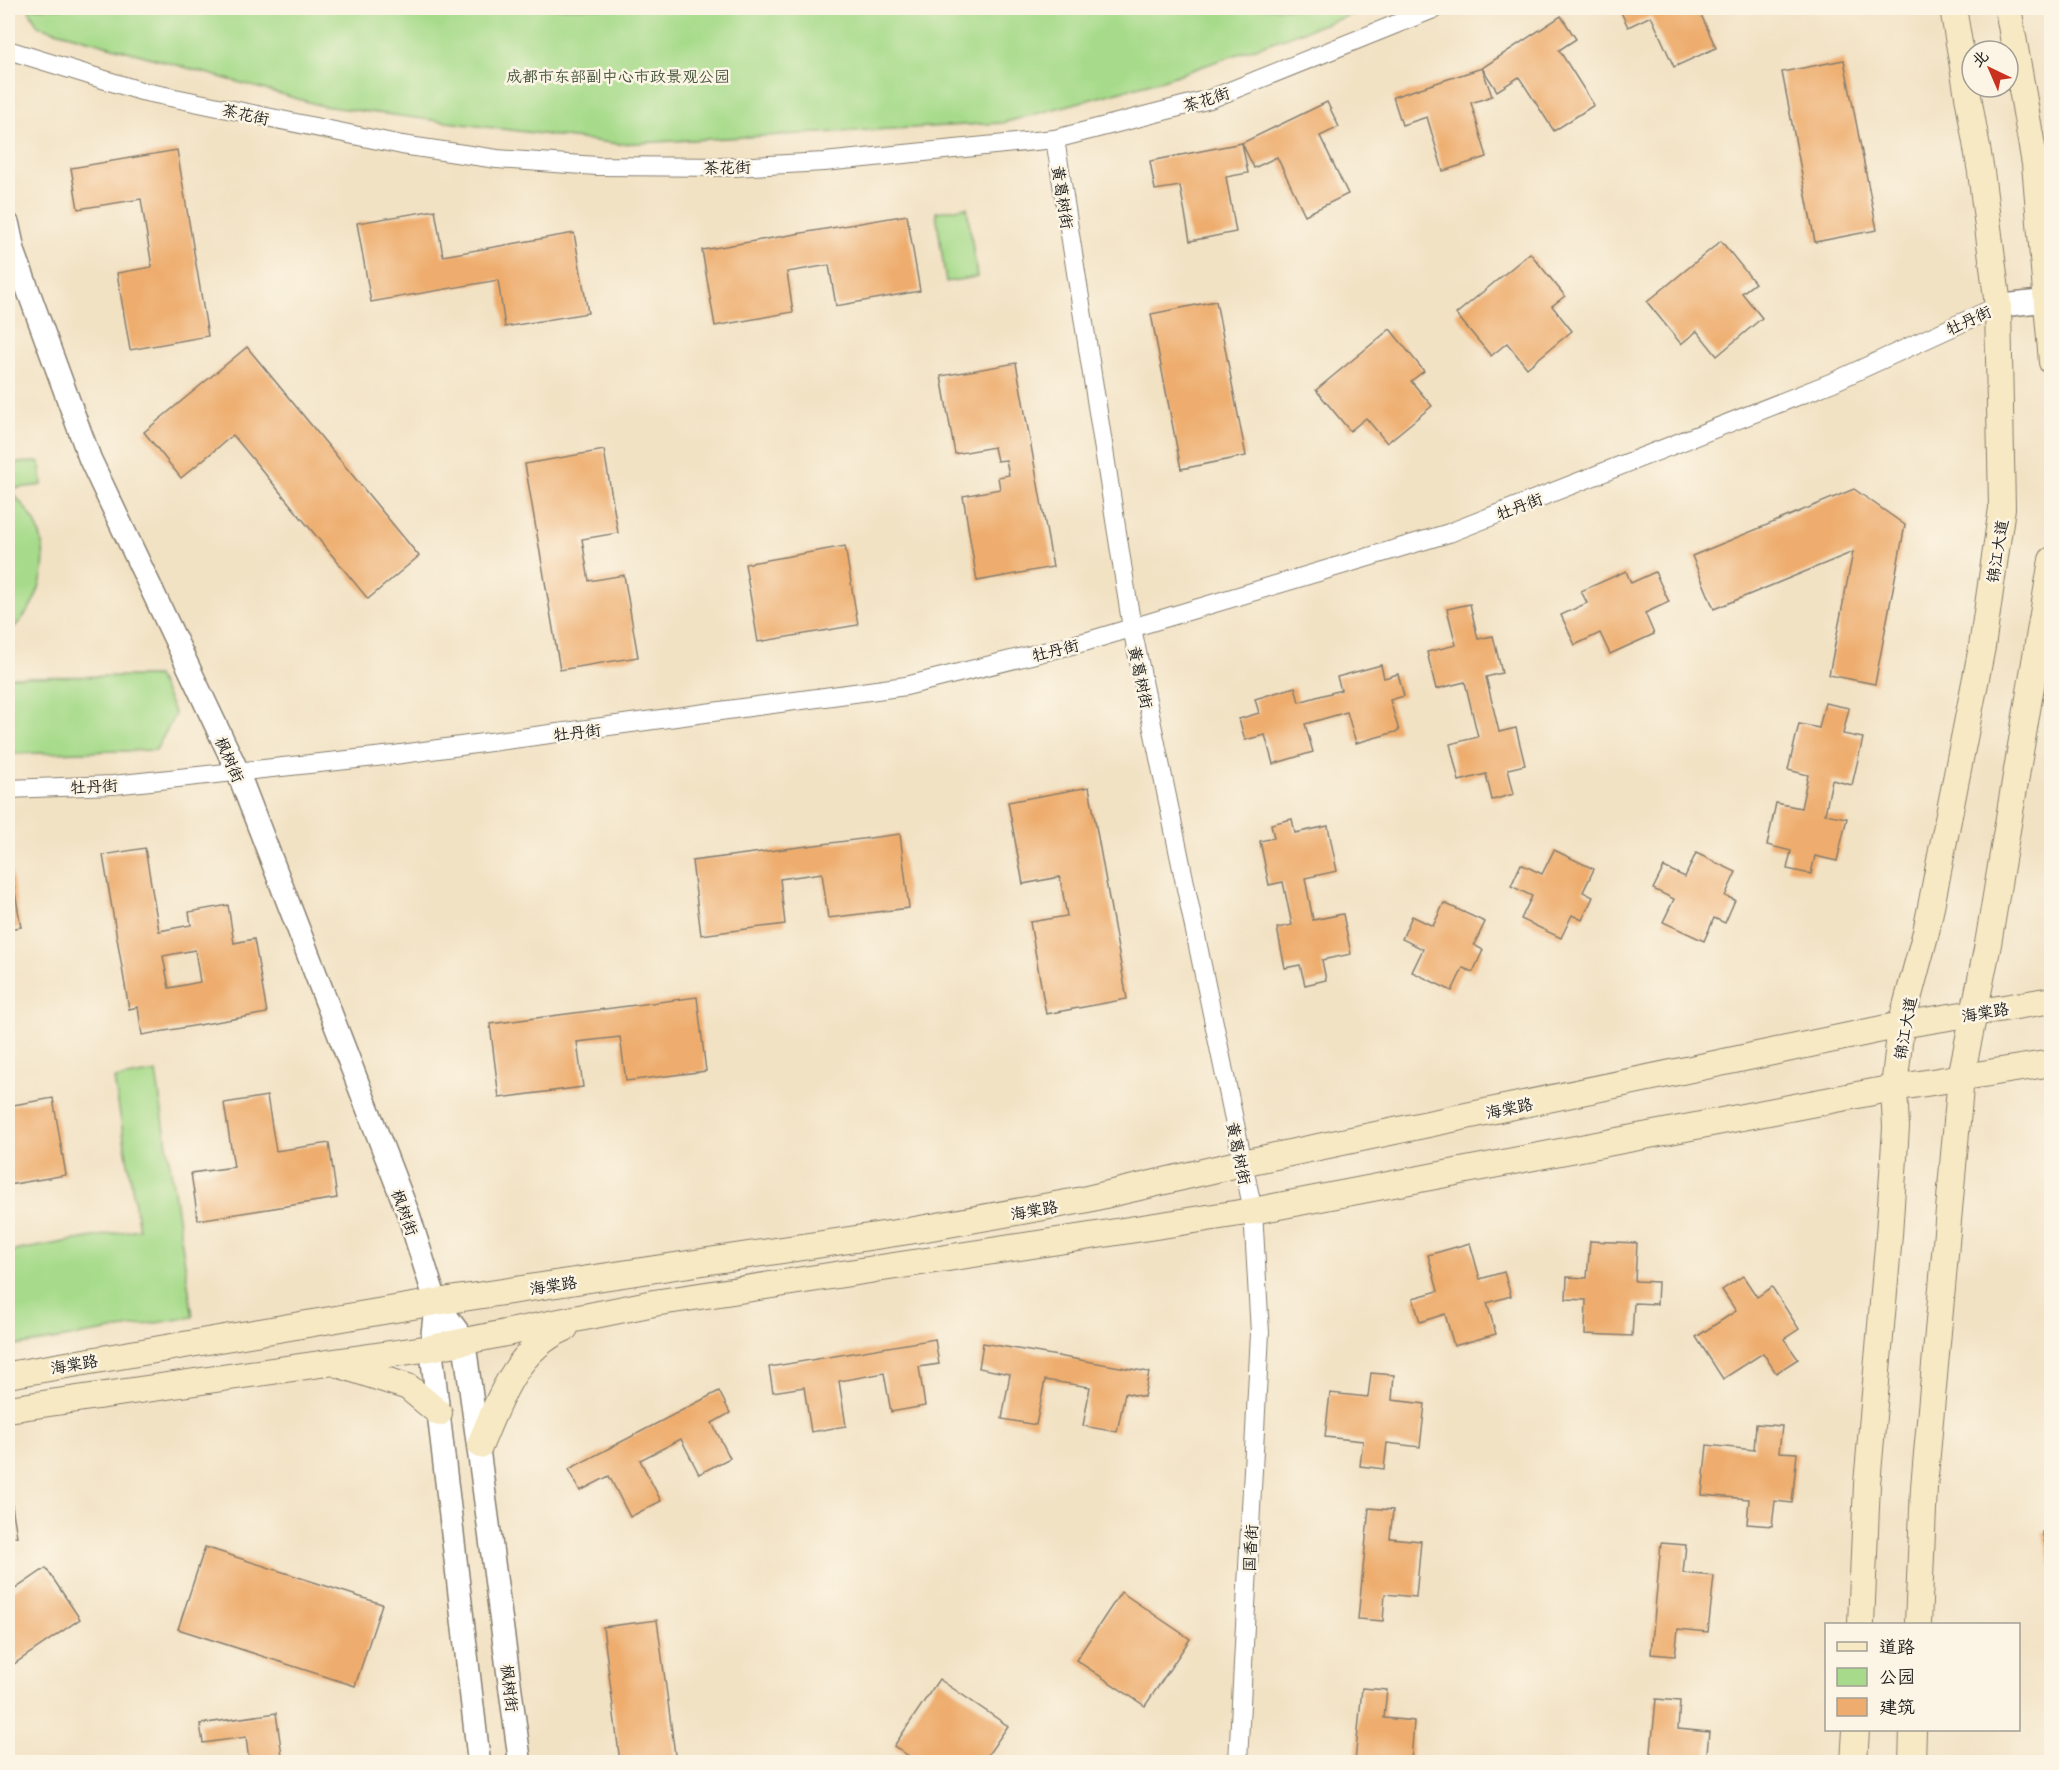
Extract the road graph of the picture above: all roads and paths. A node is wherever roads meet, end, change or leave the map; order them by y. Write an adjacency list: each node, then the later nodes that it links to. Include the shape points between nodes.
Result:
1 (1436, 8): 5 (street, 茶花街, via 1210,99)
2 (1953, 8): 8 (main road, 锦江大道, via 1981,172)
3 (2008, 8): 7 (main road, via 2035,164)
4 (8, 50): 5 (street, 茶花街, via 151,93 402,146 497,159 597,166 734,167)
5 (1055, 139): 11 (street, 黄葛树街)
6 (8, 224): 12 (street, 枫树街, via 14,252 90,459)
7 (2050, 300): 8 (street, 牡丹街); 9 (main road)
8 (1998, 306): 11 (street, 牡丹街, via 1833,382 1449,533); 16 (main road, 锦江大道, via 2002,508 1982,647 1931,909)
9 (2052, 362)
10 (2052, 560): 15 (main road)
11 (1132, 628): 12 (street, 牡丹街, via 906,686 394,755); 20 (street, 黄葛树街)
12 (237, 770): 13 (street, 牡丹街, via 113,785); 22 (street, 枫树街, via 409,1216)
13 (8, 789)
14 (2052, 1000): 15 (main road, 海棠路)
15 (1976, 1012): 16 (main road, 海棠路); 18 (main road)
16 (1901, 1025): 19 (main road, 锦江大道); 20 (main road, 海棠路)
17 (2052, 1063): 18 (main road, 海棠路)
18 (1961, 1077): 19 (main road, 海棠路); 33 (main road, via 1924,1487)
19 (1894, 1088): 21 (main road, 海棠路); 32 (main road, 锦江大道, via 1896,1127 1867,1484)
20 (1242, 1163): 21 (street, 黄葛树街); 22 (main road, 海棠路, via 1083,1200 909,1231)
21 (1253, 1211): 23 (main road, 海棠路); 24 (street, 黄葛树街)
22 (436, 1302): 25 (street, 枫树街); 26 (street, 枫树街); 28 (main road, 海棠路)
23 (594, 1315): 25 (main road, 海棠路); 31 (main road, via 542,1340 526,1354 511,1377)
24 (1260, 1333): 38 (street, 国香街)
25 (464, 1340): 26 (main road, 海棠路); 31 (street, 枫树街)
26 (431, 1348): 27 (main road, 海棠路); 30 (street, 枫树街)
27 (332, 1362): 29 (main road, 海棠路); 30 (main road, via 408,1388)
28 (8, 1375)
29 (8, 1409)
30 (439, 1413): 36 (street, 枫树街)
31 (480, 1445): 37 (street, 枫树街)
32 (1861, 1623)
33 (1918, 1623)
34 (1856, 1731): 39 (main road)
35 (1913, 1731): 40 (main road)
36 (479, 1762)
37 (520, 1762)
38 (1238, 1762)
39 (1854, 1762)
40 (1912, 1762)

